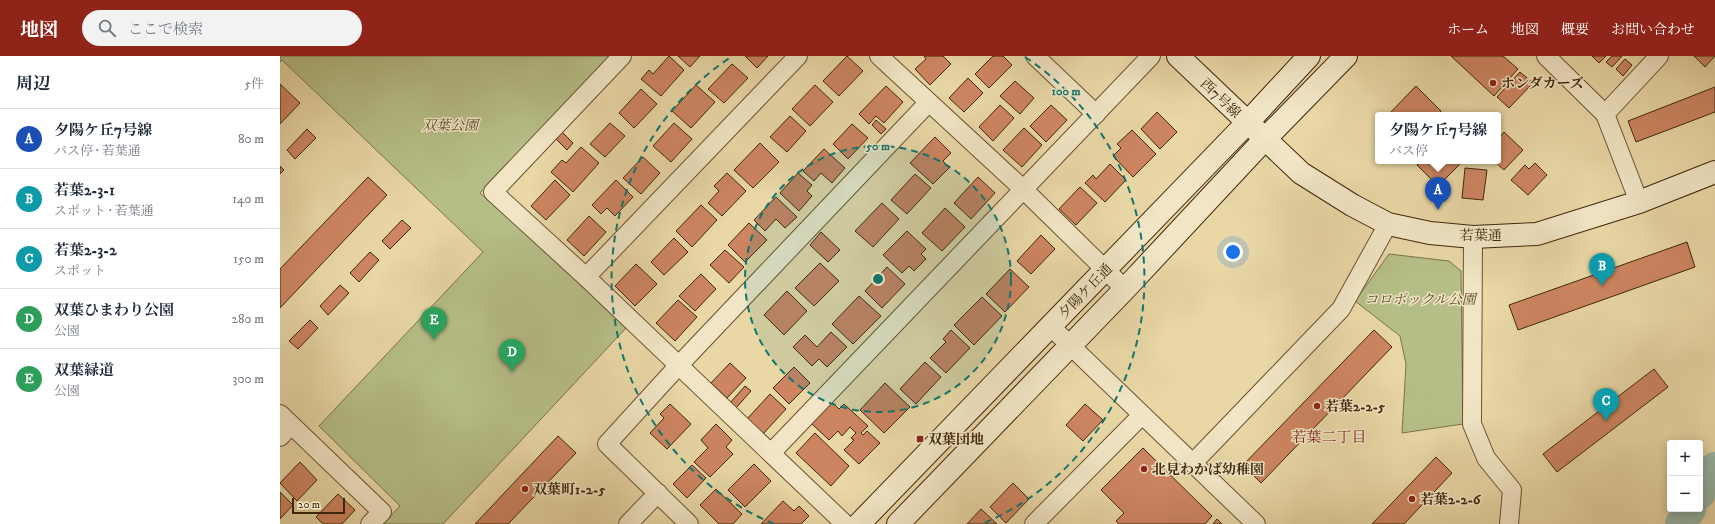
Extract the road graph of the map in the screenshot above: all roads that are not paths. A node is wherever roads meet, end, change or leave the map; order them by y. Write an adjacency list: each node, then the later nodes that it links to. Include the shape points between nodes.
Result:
1 (622, 56): 22 (street, via 493,192)
2 (798, 56): 22 (street)
3 (879, 56): 11 (street)
4 (1035, 56): 12 (street)
5 (1152, 56): 12 (street)
6 (1178, 56): 14 (main road, 西7号線)
7 (1309, 56): 14 (main road, 夕陽ケ丘通)
8 (1346, 56): 15 (main road, 夕陽ケ丘通)
9 (1546, 56): 13 (street)
10 (1659, 56): 13 (street)
11 (928, 103): 17 (street); 26 (street)
12 (1096, 114): 17 (street)
13 (1605, 114): 18 (street)
14 (1247, 123): 15 (main road, 西7号線); 21 (main road, 夕陽ケ丘通)
15 (1265, 139): 19 (main road, 若葉通, via 1301,173); 23 (main road, 夕陽ケ丘通)
16 (1715, 172): 18 (main road, 若葉通)
17 (1024, 190): 21 (street); 29 (street)
18 (1639, 202): 20 (main road, 若葉通, via 1536,234)
19 (1388, 224): 20 (main road, 若葉通, via 1430,233); 30 (street, via 1341,309)
20 (1473, 237): 40 (street, via 1472,424 1486,458 1512,490)
21 (1105, 270): 23 (street); 24 (main road, 夕陽ケ丘通)
22 (586, 277): 26 (street)
23 (1125, 289): 25 (main road, 夕陽ケ丘通)
24 (1050, 326): 25 (street); 36 (main road, 夕陽ケ丘通)
25 (1070, 346): 27 (street); 37 (main road, 夕陽ケ丘通)
26 (679, 365): 29 (street); 31 (street, via 607,444)
27 (1142, 415): 30 (street); 38 (street)
28 (284, 425): 32 (street, via 382,512)
29 (770, 453): 35 (street)
30 (1193, 463): 39 (street)
31 (658, 494): 33 (street); 34 (street)
32 (370, 524)
33 (628, 524)
34 (689, 524)
35 (845, 524)
36 (859, 524)
37 (898, 524)
38 (1034, 524)
39 (1256, 524)
40 (1509, 524)

